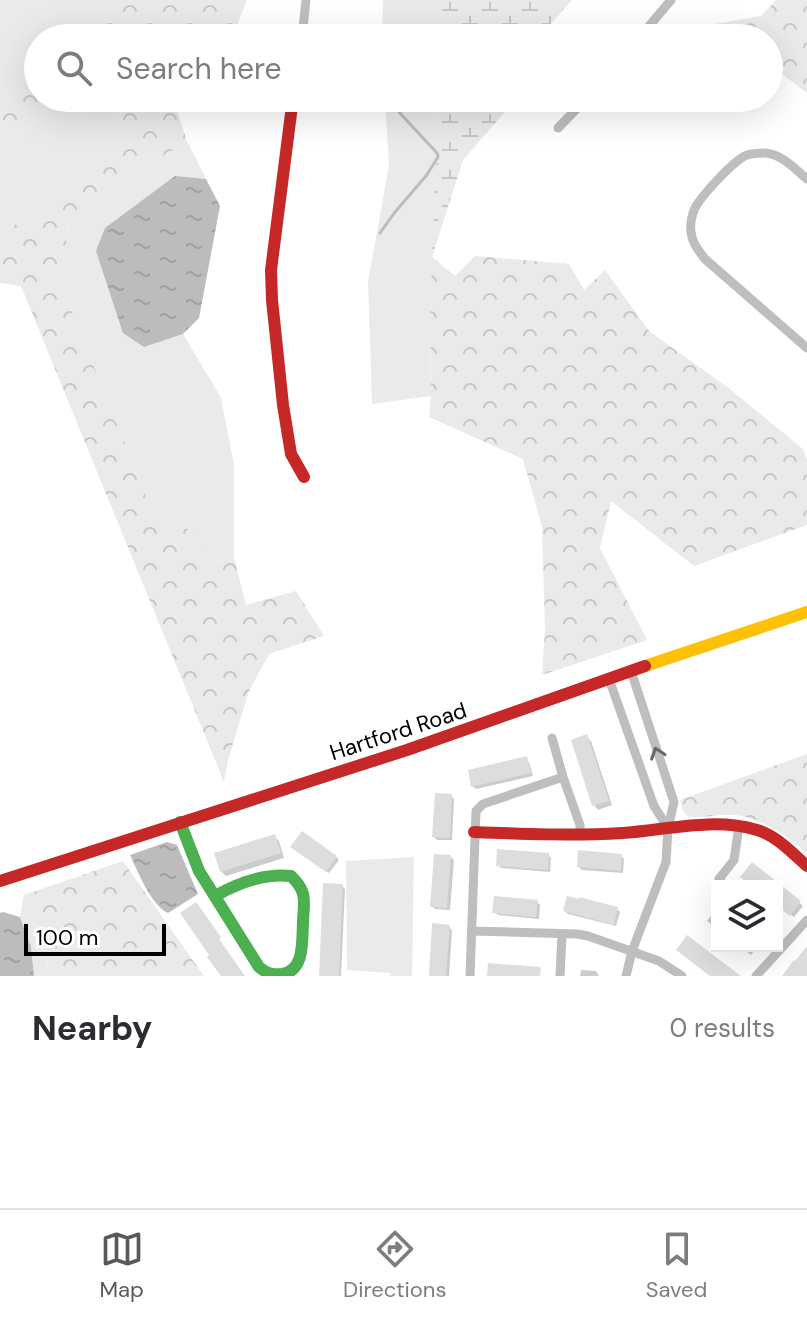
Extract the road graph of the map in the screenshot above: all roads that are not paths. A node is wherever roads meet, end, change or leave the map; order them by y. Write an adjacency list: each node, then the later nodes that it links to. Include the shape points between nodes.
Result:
1 (306, 0): 3 (street)
2 (671, 0): 4 (street)
3 (303, 24)
4 (651, 24)
5 (291, 112): 10 (street, via 271,270 272,300 291,454)
6 (573, 112): 7 (street)
7 (558, 128)
8 (807, 179): 9 (street, via 774,155 747,155 700,201 691,232 705,259)
9 (807, 348)
10 (304, 477)
11 (807, 612): 12 (street, Hartford Road)
12 (631, 671): 13 (street, Hartford Road); 18 (street, one-way to 12, via 674,802)
13 (609, 679): 16 (street, Hartford Road); 18 (street, via 654,806)
14 (552, 738): 15 (street)
15 (563, 777): 19 (street, via 480,806); 20 (street)
16 (180, 822): 23 (street, Hartford Road); 24 (street, via 194,862)
17 (739, 826): 18 (street); 21 (street, via 778,840); 22 (street, via 734,860)
18 (668, 828): 20 (street); 30 (street, via 663,873)
19 (474, 832): 20 (street); 26 (street)
20 (580, 835)
21 (807, 866)
22 (720, 880)
23 (0, 881)
24 (215, 896): 24 (street, via 259,967 274,975 293,969 301,956 304,899 291,876 272,874)
25 (807, 920): 29 (street)
26 (472, 931): 27 (street); 31 (street)
27 (562, 935): 30 (street, via 588,936); 32 (street)
28 (783, 939): 29 (street)
29 (787, 943): 35 (street)
30 (632, 951): 33 (street); 34 (street)
31 (470, 976)
32 (560, 976)
33 (626, 976)
34 (682, 976)
35 (756, 976)

